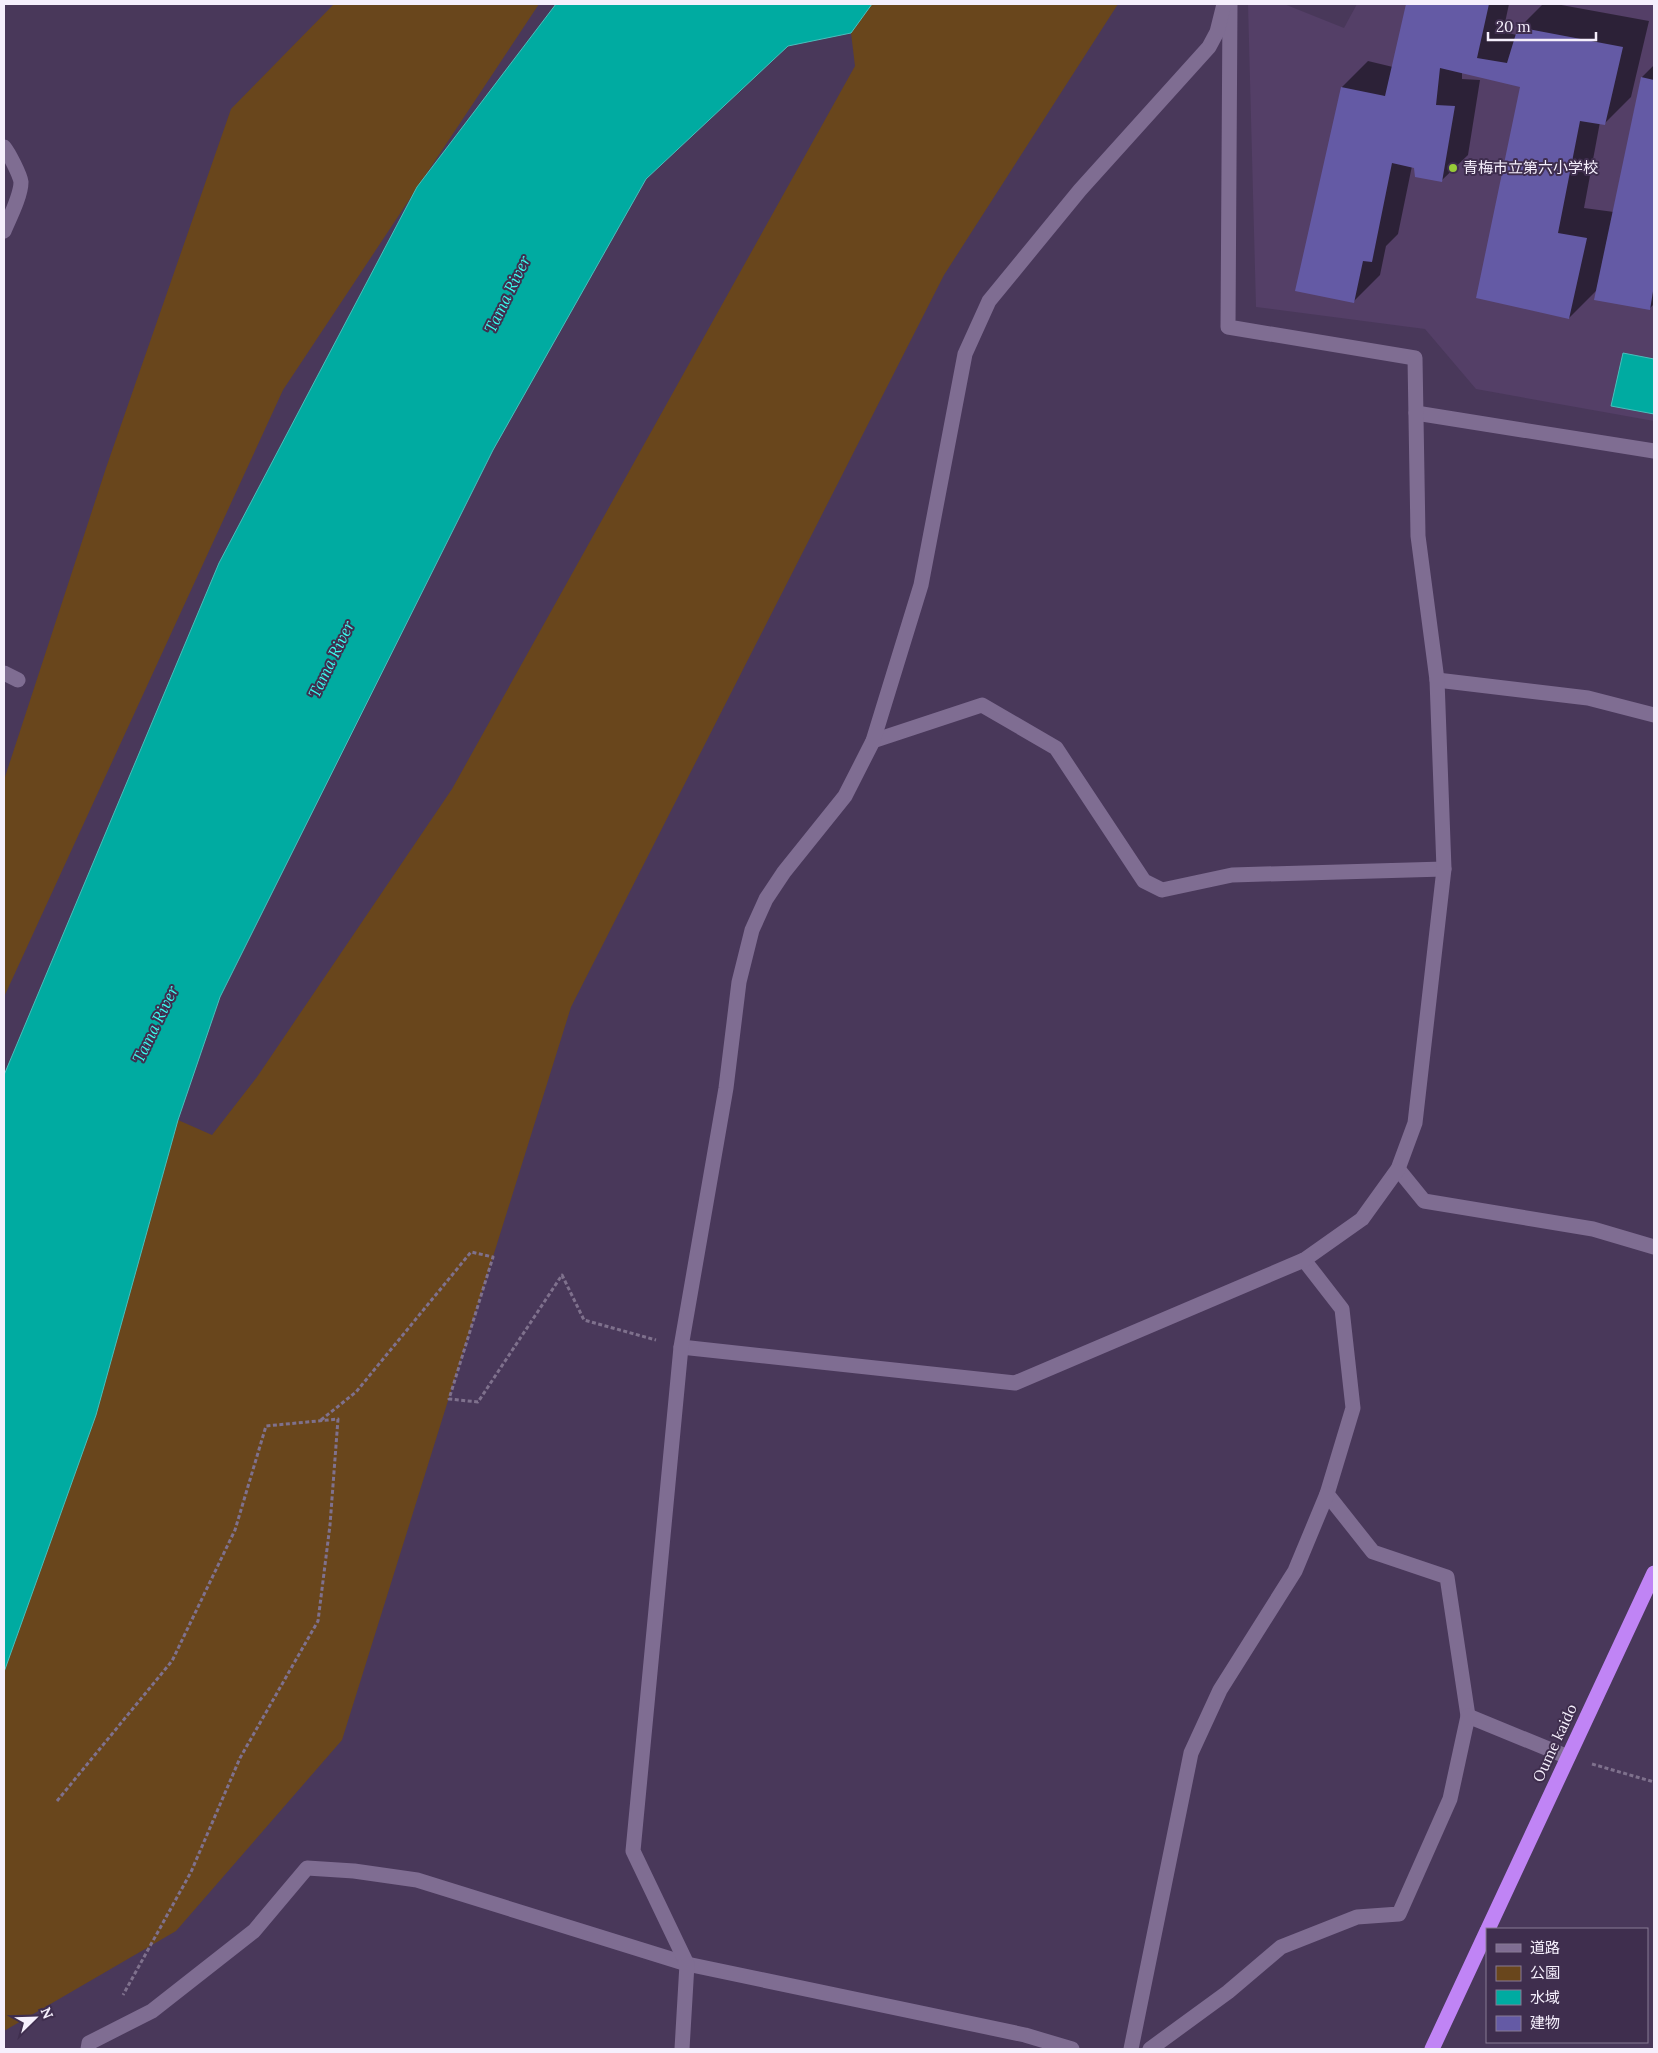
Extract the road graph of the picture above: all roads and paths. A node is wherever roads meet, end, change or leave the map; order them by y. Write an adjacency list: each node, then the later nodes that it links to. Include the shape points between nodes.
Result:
1 (1224, 4): 11 (street, via 1217,32 1209,46 1080,190 989,301 965,354 921,585)
2 (1230, 4): 5 (street, via 1228,327 1416,358)
3 (4, 147): 4 (street, via 21,182)
4 (4, 231)
5 (1416, 413): 6 (street); 9 (street, via 1418,536)
6 (1654, 451)
7 (4, 673): 8 (street)
8 (18, 680)
9 (1437, 680): 10 (street, via 1588,698); 12 (street)
10 (1654, 715)
11 (873, 741): 12 (street, via 982,705 1056,748 1144,881 1162,890 1232,875); 16 (street, via 845,796 784,872 766,899 752,930 739,982 726,1088)
12 (1444, 869): 13 (street, via 1415,1123)
13 (1398, 1169): 14 (street, via 1424,1202 1593,1229); 15 (street, via 1362,1220)
14 (1654, 1247)
15 (1304, 1260): 16 (street, via 1015,1383); 18 (street, via 1342,1309 1353,1408)
16 (681, 1347): 17 (path, via 584,1320 562,1275 478,1402 449,1399 493,1258 471,1252 356,1392); 26 (street, via 633,1851)
17 (320, 1421): 23 (path, via 266,1426 235,1530 172,1661); 27 (path, via 338,1419 318,1621 240,1758 191,1872)
18 (1327, 1494): 20 (street, via 1373,1552 1447,1577); 31 (street, via 1295,1571 1220,1690 1190,1753)
19 (1654, 1573): 21 (highway, Oume kaido)
20 (1468, 1716): 21 (street); 32 (street, via 1450,1799 1399,1914 1357,1917 1281,1947 1228,1992)
21 (1568, 1757): 22 (path); 24 (highway, Oume kaido)
22 (1654, 1782)
23 (56, 1801)
24 (1488, 1928)
25 (1486, 1932): 33 (highway, Oume kaido)
26 (687, 1964): 28 (street, via 417,1880 307,1868 254,1930 152,2011 89,2043); 29 (street); 30 (street, via 1025,2035)
27 (118, 2004)
28 (88, 2049)
29 (682, 2049)
30 (1072, 2049)
31 (1131, 2049)
32 (1150, 2049)
33 (1432, 2049)

